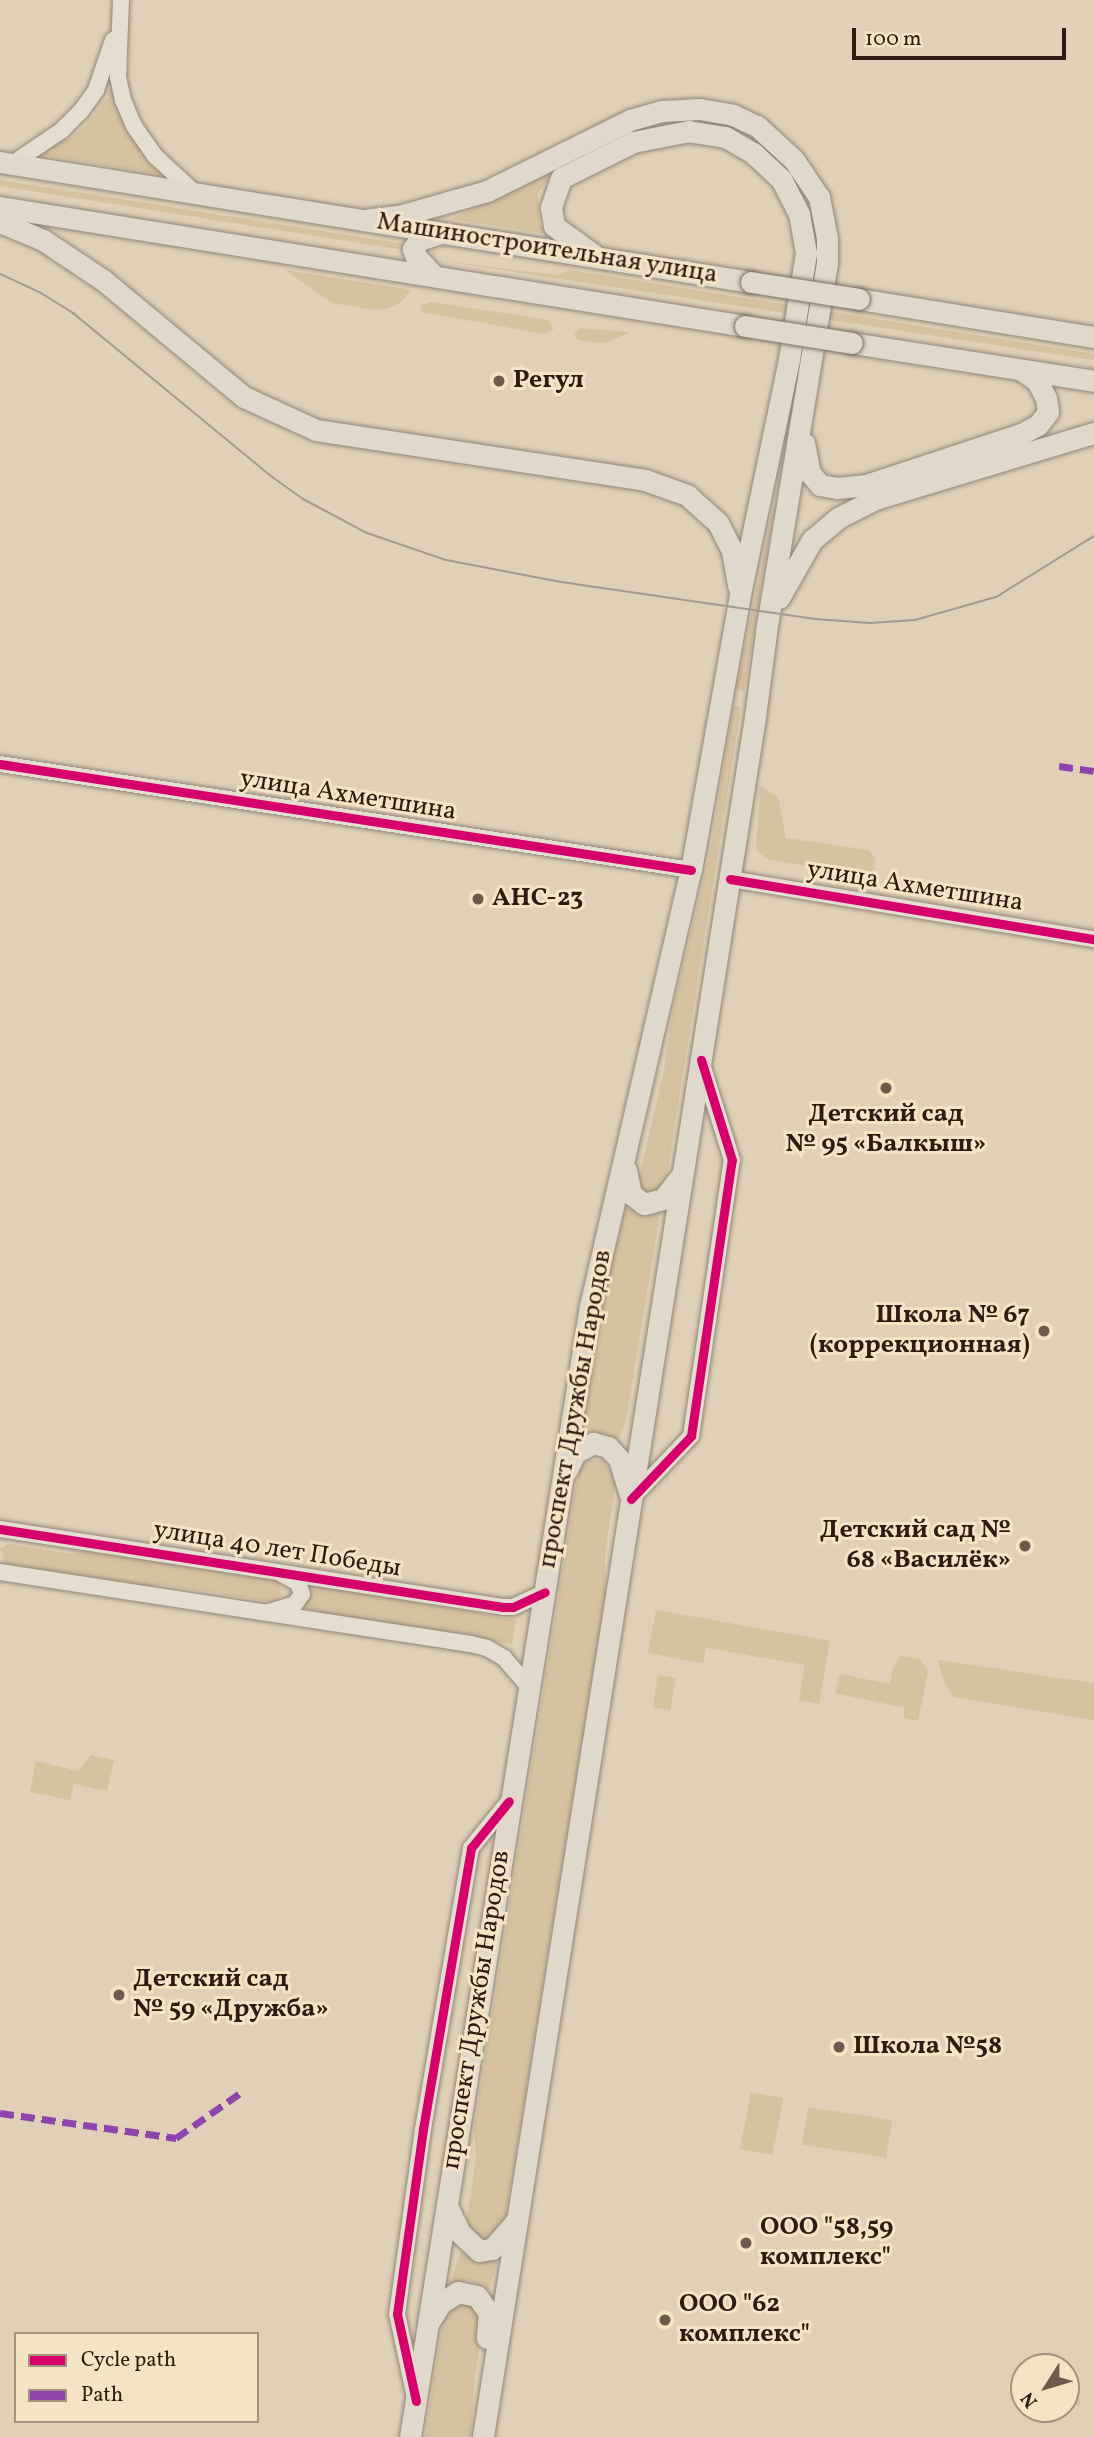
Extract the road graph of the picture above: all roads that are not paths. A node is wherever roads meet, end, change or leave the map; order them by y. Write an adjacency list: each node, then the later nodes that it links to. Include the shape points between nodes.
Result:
1 (121, 0): 2 (street)
2 (119, 21): 3 (street, via 100,80 80,111 62,131); 4 (street, via 118,77 134,126 155,156)
3 (6, 163): 4 (main road, Машиностроительная улица)
4 (195, 193): 6 (main road, Машиностроительная улица)
5 (0, 208): 10 (main road, Машиностроительная улица)
6 (364, 220): 8 (main road, Машиностроительная улица); 14 (main road, via 413,213 487,191 630,120 662,111 733,115 757,126 807,177 819,197 827,238)
7 (0, 222): 16 (main road, via 44,240 103,280 244,397 316,430 645,480 687,495 718,523 732,551)
8 (442, 233): 9 (main road, Машиностроительная улица); 10 (main road, via 419,240 413,249)
9 (597, 257): 11 (main road, Машиностроительная улица, bridge); 16 (main road, проспект Дружбы Народов, via 554,226 551,207 561,178 633,142 661,135 689,131 725,138 753,153 782,180 799,214 806,253)
10 (434, 276): 12 (main road, Машиностроительная улица, bridge)
11 (1094, 337)
12 (1021, 370): 13 (main road, Машиностроительная улица); 14 (main road, via 1037,381 1046,398 1048,412 1038,425 866,485 820,485 810,473)
13 (1094, 382)
14 (802, 425): 17 (main road)
15 (1094, 433): 17 (main road, via 875,499 838,518 812,540 784,586)
16 (740, 594): 18 (main road, проспект Дружбы Народов)
17 (766, 633): 19 (main road)
18 (719, 709): 19 (main road, via 737,697); 21 (main road, проспект Дружбы Народов)
19 (755, 717): 22 (main road)
20 (0, 764): 21 (street, улица Ахметшина)
21 (691, 870): 25 (main road, проспект Дружбы Народов)
22 (730, 879): 23 (street, улица Ахметшина); 24 (main road)
23 (1094, 939)
24 (701, 1060): 26 (main road); 28 (street, via 733,1160 691,1436)
25 (625, 1164): 26 (main road, via 631,1194 644,1204 663,1199); 27 (main road, проспект Дружбы Народов, via 590,1306)
26 (683, 1174): 28 (main road)
27 (562, 1479): 28 (main road, via 575,1453 593,1443 608,1447 619,1459); 34 (main road, проспект Дружбы Народов)
28 (631, 1499): 39 (main road)
29 (0, 1529): 30 (street, улица 40 лет Победы)
30 (17, 1532): 31 (street); 32 (street, улица 40 лет Победы)
31 (0, 1540)
32 (273, 1570): 34 (street, улица 40 лет Победы, via 503,1607); 35 (street, via 298,1583 302,1594 295,1604)
33 (1, 1572): 35 (street)
34 (545, 1592): 36 (main road, проспект Дружбы Народов)
35 (264, 1614): 36 (street, via 488,1648 514,1666)
36 (529, 1687): 37 (main road, проспект Дружбы Народов)
37 (509, 1801): 38 (main road, проспект Дружбы Народов); 41 (street, via 471,1848 423,2129 397,2314)
38 (447, 2206): 39 (main road, via 460,2233 479,2251 492,2249); 40 (main road, проспект Дружбы Народов)
39 (517, 2219): 42 (main road)
40 (428, 2323): 41 (main road, проспект Дружбы Народов); 42 (main road, via 441,2303 458,2292 477,2296 489,2313 484,2373)
41 (415, 2401): 43 (main road, проспект Дружбы Народов)
42 (488, 2406): 44 (main road)
43 (410, 2437)
44 (483, 2437)

